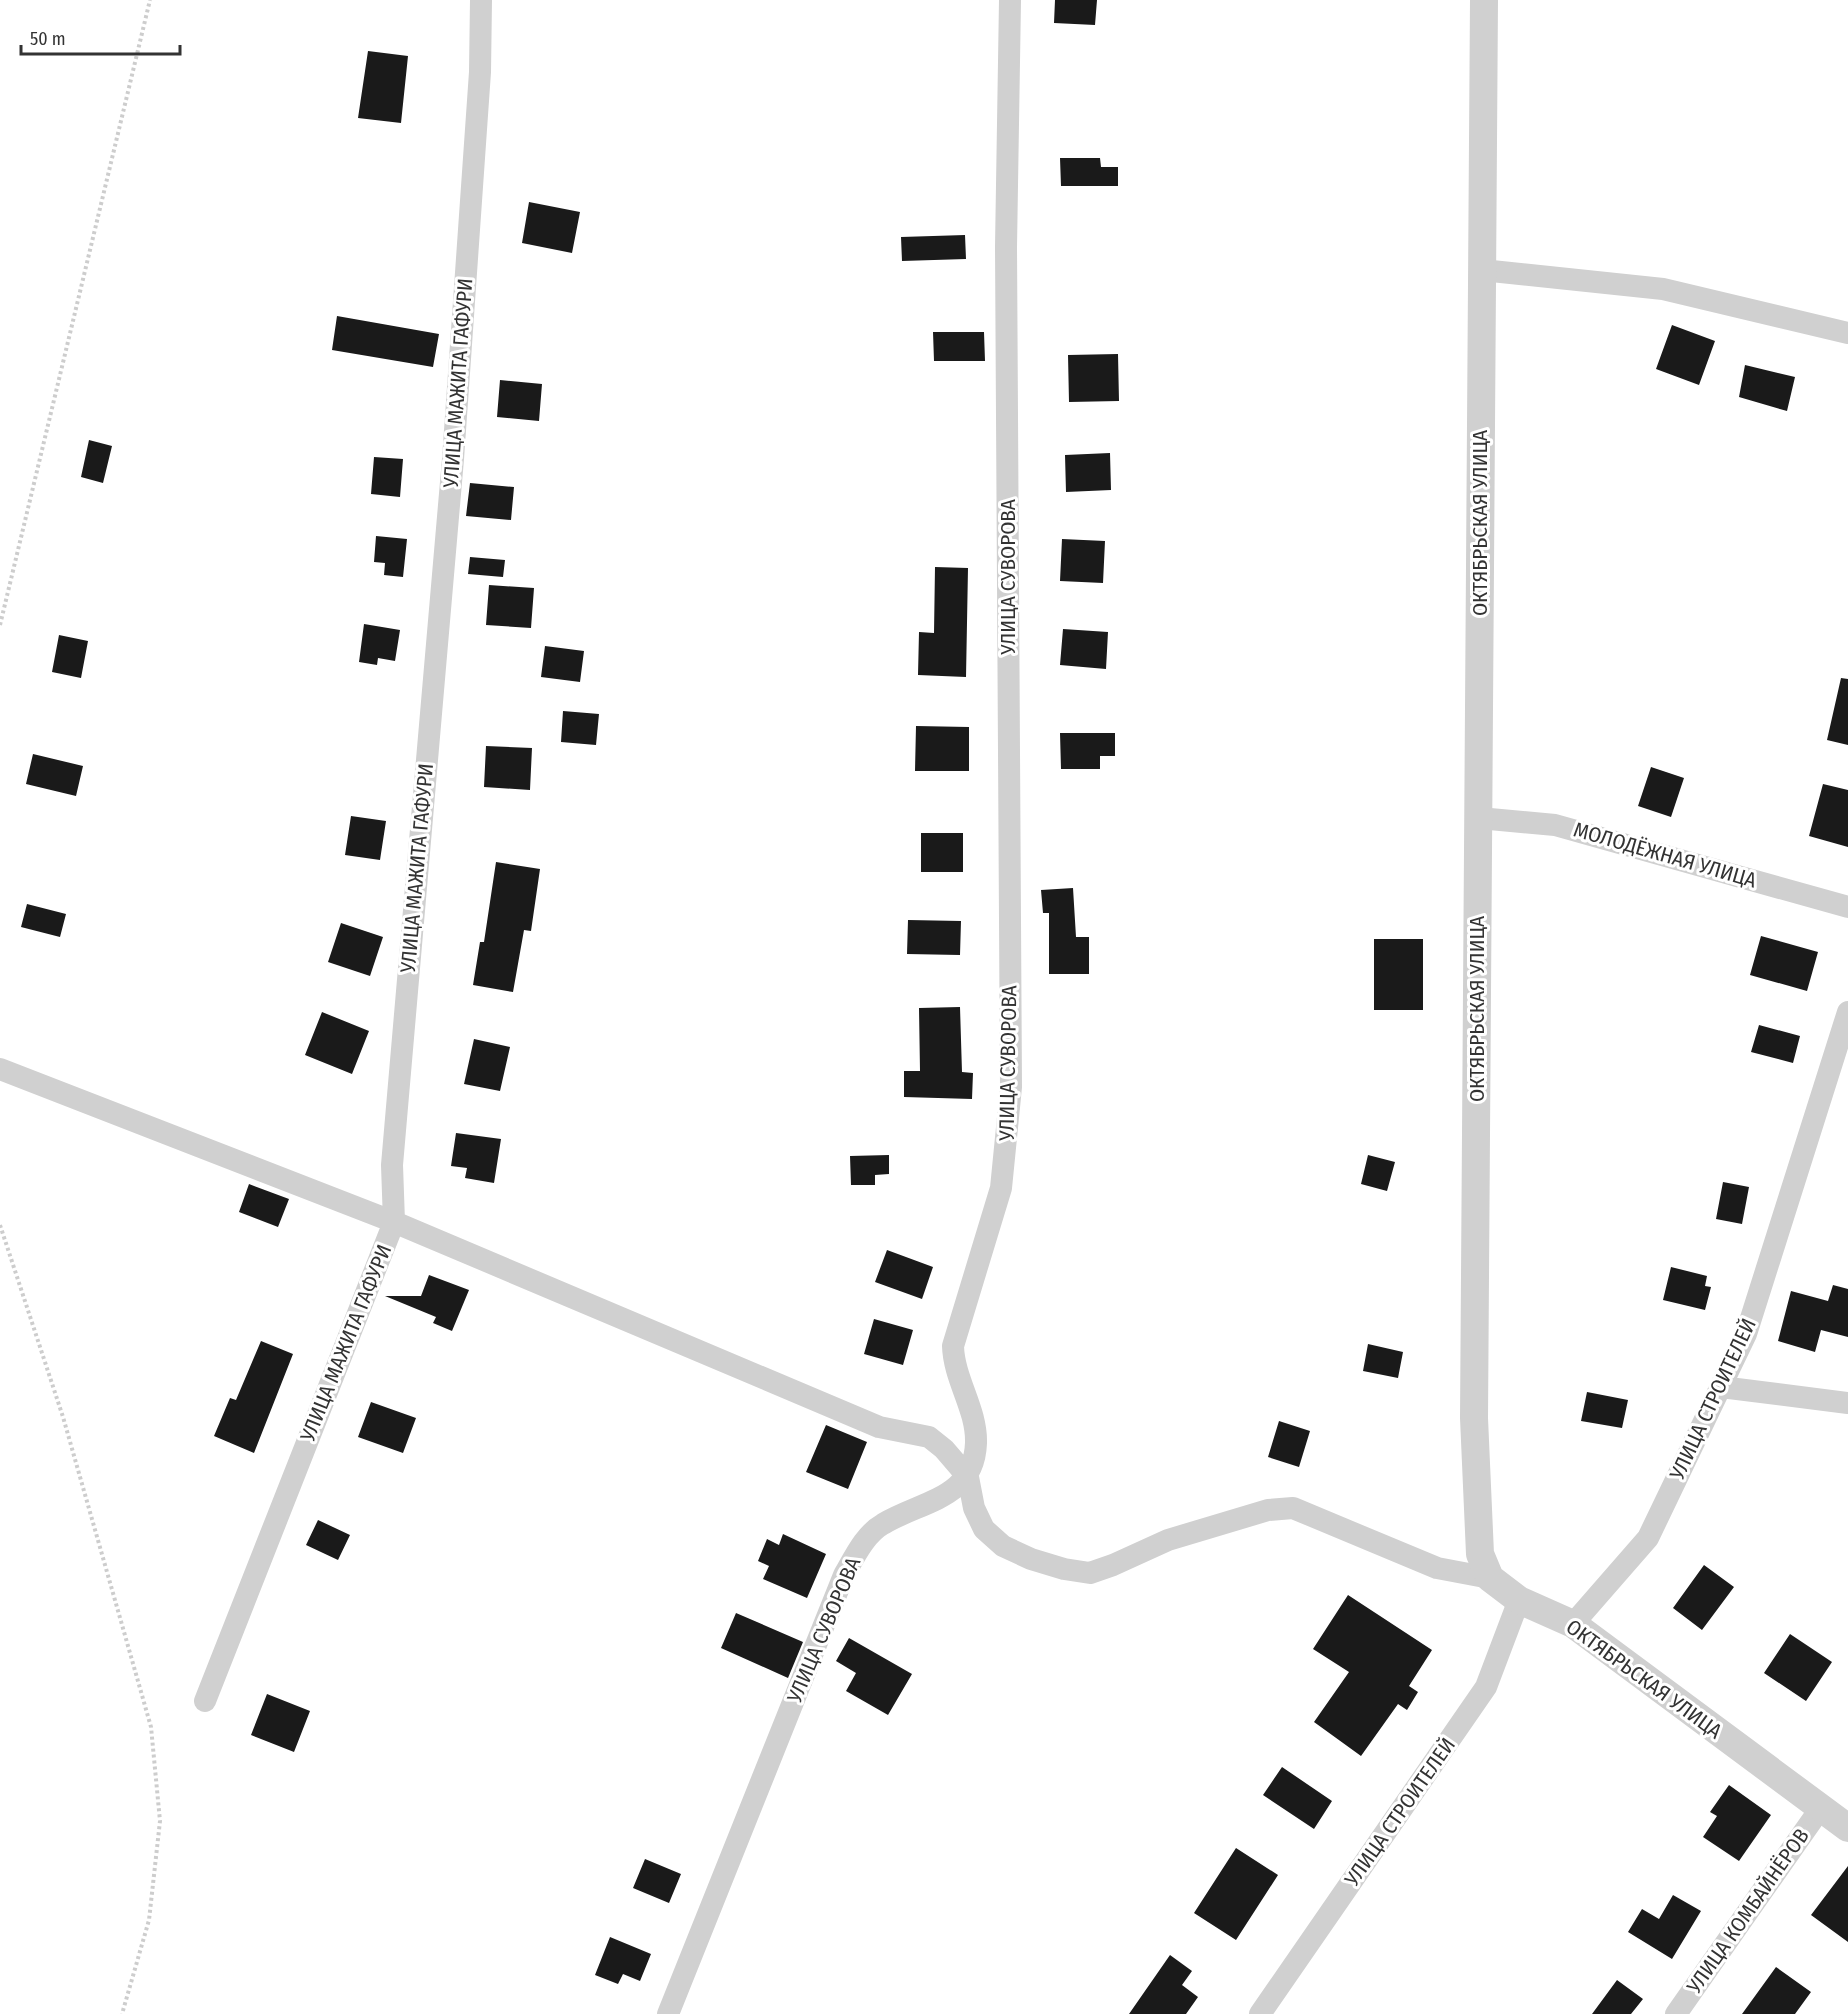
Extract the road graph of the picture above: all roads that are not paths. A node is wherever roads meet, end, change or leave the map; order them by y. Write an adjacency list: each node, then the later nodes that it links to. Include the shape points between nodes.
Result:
1 (481, 0): 10 (street, УЛИЦА МАЖИТА ГАФУРИ, via 480,72 454,447 392,1165)
2 (1010, 0): 13 (street, УЛИЦА СУВОРОВА, via 1006,260 1011,1087 1001,1188 953,1346 953,1363 976,1431 974,1462)
3 (1484, 0): 4 (street, ОКТЯБРЬСКАЯ УЛИЦА)
4 (1482, 270): 5 (street, via 1663,289); 6 (street, ОКТЯБРЬСКАЯ УЛИЦА)
5 (1848, 333)
6 (1479, 818): 7 (street, МОЛОДЁЖНАЯ УЛИЦА, via 1555,825); 14 (street, ОКТЯБРЬСКАЯ УЛИЦА, via 1474,1418 1480,1554)
7 (1848, 907)
8 (1848, 1012): 11 (street, УЛИЦА СТРОИТЕЛЕЙ, via 1746,1334)
9 (0, 1069): 10 (street)
10 (394, 1222): 13 (street, via 879,1427 929,1437); 17 (street, УЛИЦА МАЖИТА ГАФУРИ)
11 (1721, 1387): 12 (street); 16 (street, УЛИЦА СТРОИТЕЛЕЙ, via 1648,1538)
12 (1848, 1403)
13 (968, 1477): 14 (street, via 974,1508 984,1529 1003,1546 1031,1560 1064,1569 1089,1573 1168,1540 1268,1510 1293,1508 1437,1568); 20 (street, УЛИЦА СУВОРОВА, via 925,1507 881,1524 862,1544 844,1575)
14 (1490, 1578): 15 (street, ОКТЯБРЬСКАЯ УЛИЦА)
15 (1519, 1600): 16 (street, ОКТЯБРЬСКАЯ УЛИЦА); 21 (street, УЛИЦА СТРОИТЕЛЕЙ, via 1486,1687)
16 (1573, 1624): 18 (street, ОКТЯБРЬСКАЯ УЛИЦА)
17 (205, 1701)
18 (1820, 1809): 19 (street, ОКТЯБРЬСКАЯ УЛИЦА); 22 (street, УЛИЦА КОМБАЙНЁРОВ)
19 (1848, 1828)
20 (668, 2014)
21 (1260, 2014)
22 (1676, 2014)

